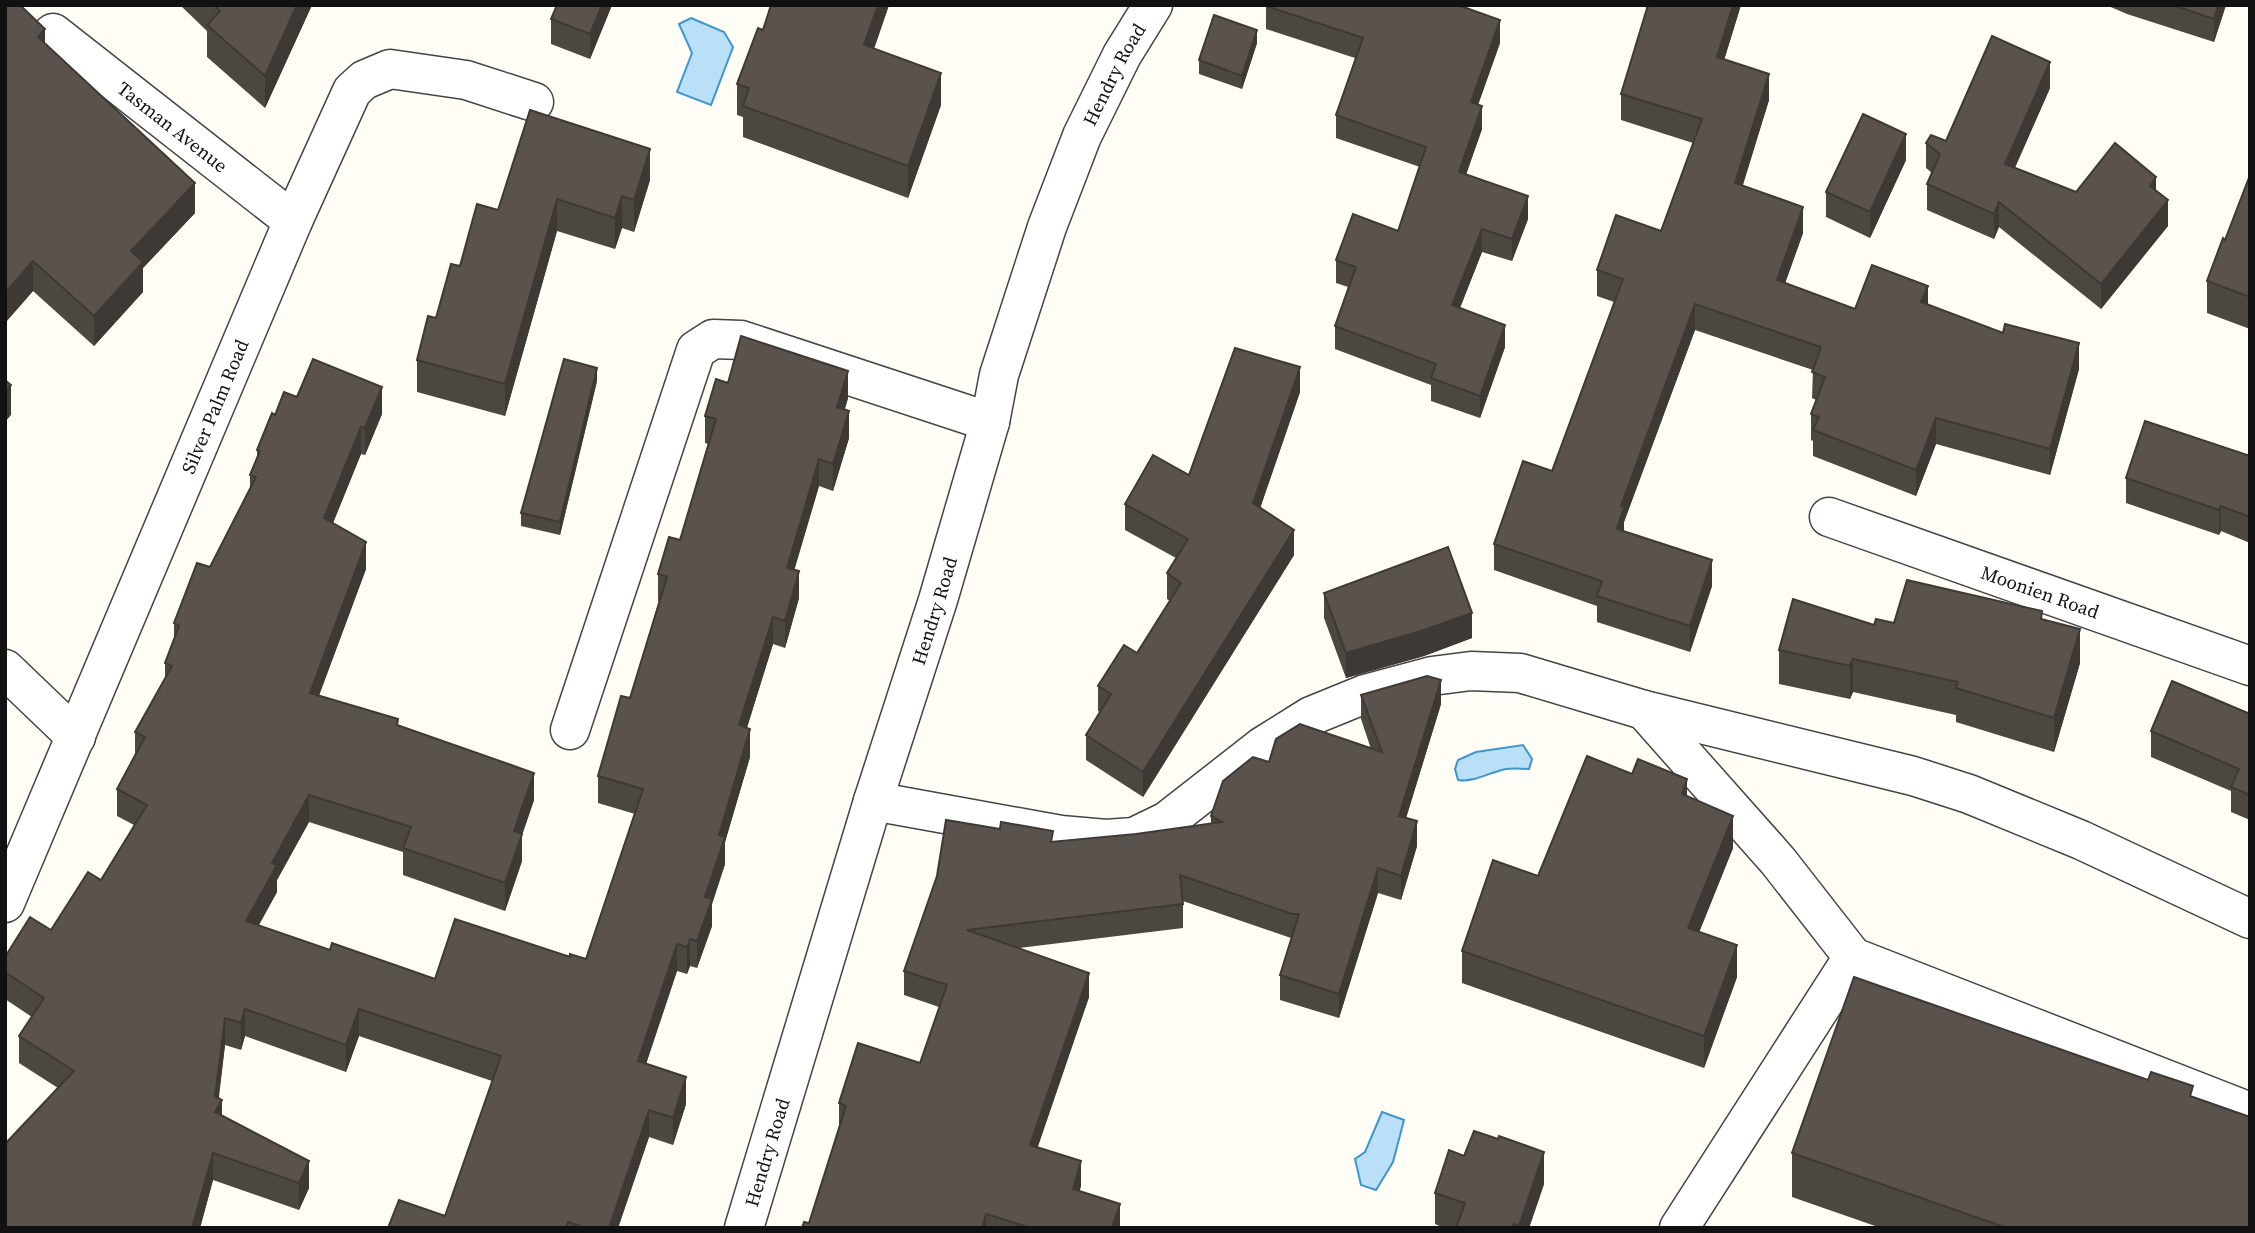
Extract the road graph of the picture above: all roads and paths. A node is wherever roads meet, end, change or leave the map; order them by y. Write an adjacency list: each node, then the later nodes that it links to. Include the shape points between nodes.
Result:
1 (1153, 5): 5 (street, Hendry Road, via 1082,136 1003,362)
2 (53, 33): 4 (street, Tasman Avenue)
3 (534, 102): 4 (street, Silver Palm Road, via 467,80 390,69 376,74 352,92)
4 (293, 221): 11 (street, Silver Palm Road)
5 (990, 422): 10 (street, via 741,340 713,339 696,351); 12 (street, Hendry Road, via 939,600)
6 (1829, 517): 7 (street, Moonien Road)
7 (2250, 666)
8 (5, 669): 11 (street)
9 (1644, 710): 12 (street, via 1520,673 1472,671 1432,676 1365,694 1311,716 1263,746 1167,821 1134,836 1061,835); 14 (street, via 1969,794); 15 (street, via 1778,861)
10 (570, 730)
11 (76, 737): 13 (street, Silver Palm Road)
12 (873, 801): 18 (street, Hendry Road)
13 (5, 903)
14 (2250, 919)
15 (1853, 957): 16 (street); 17 (street)
16 (2250, 1112)
17 (1685, 1226)
18 (744, 1228)

